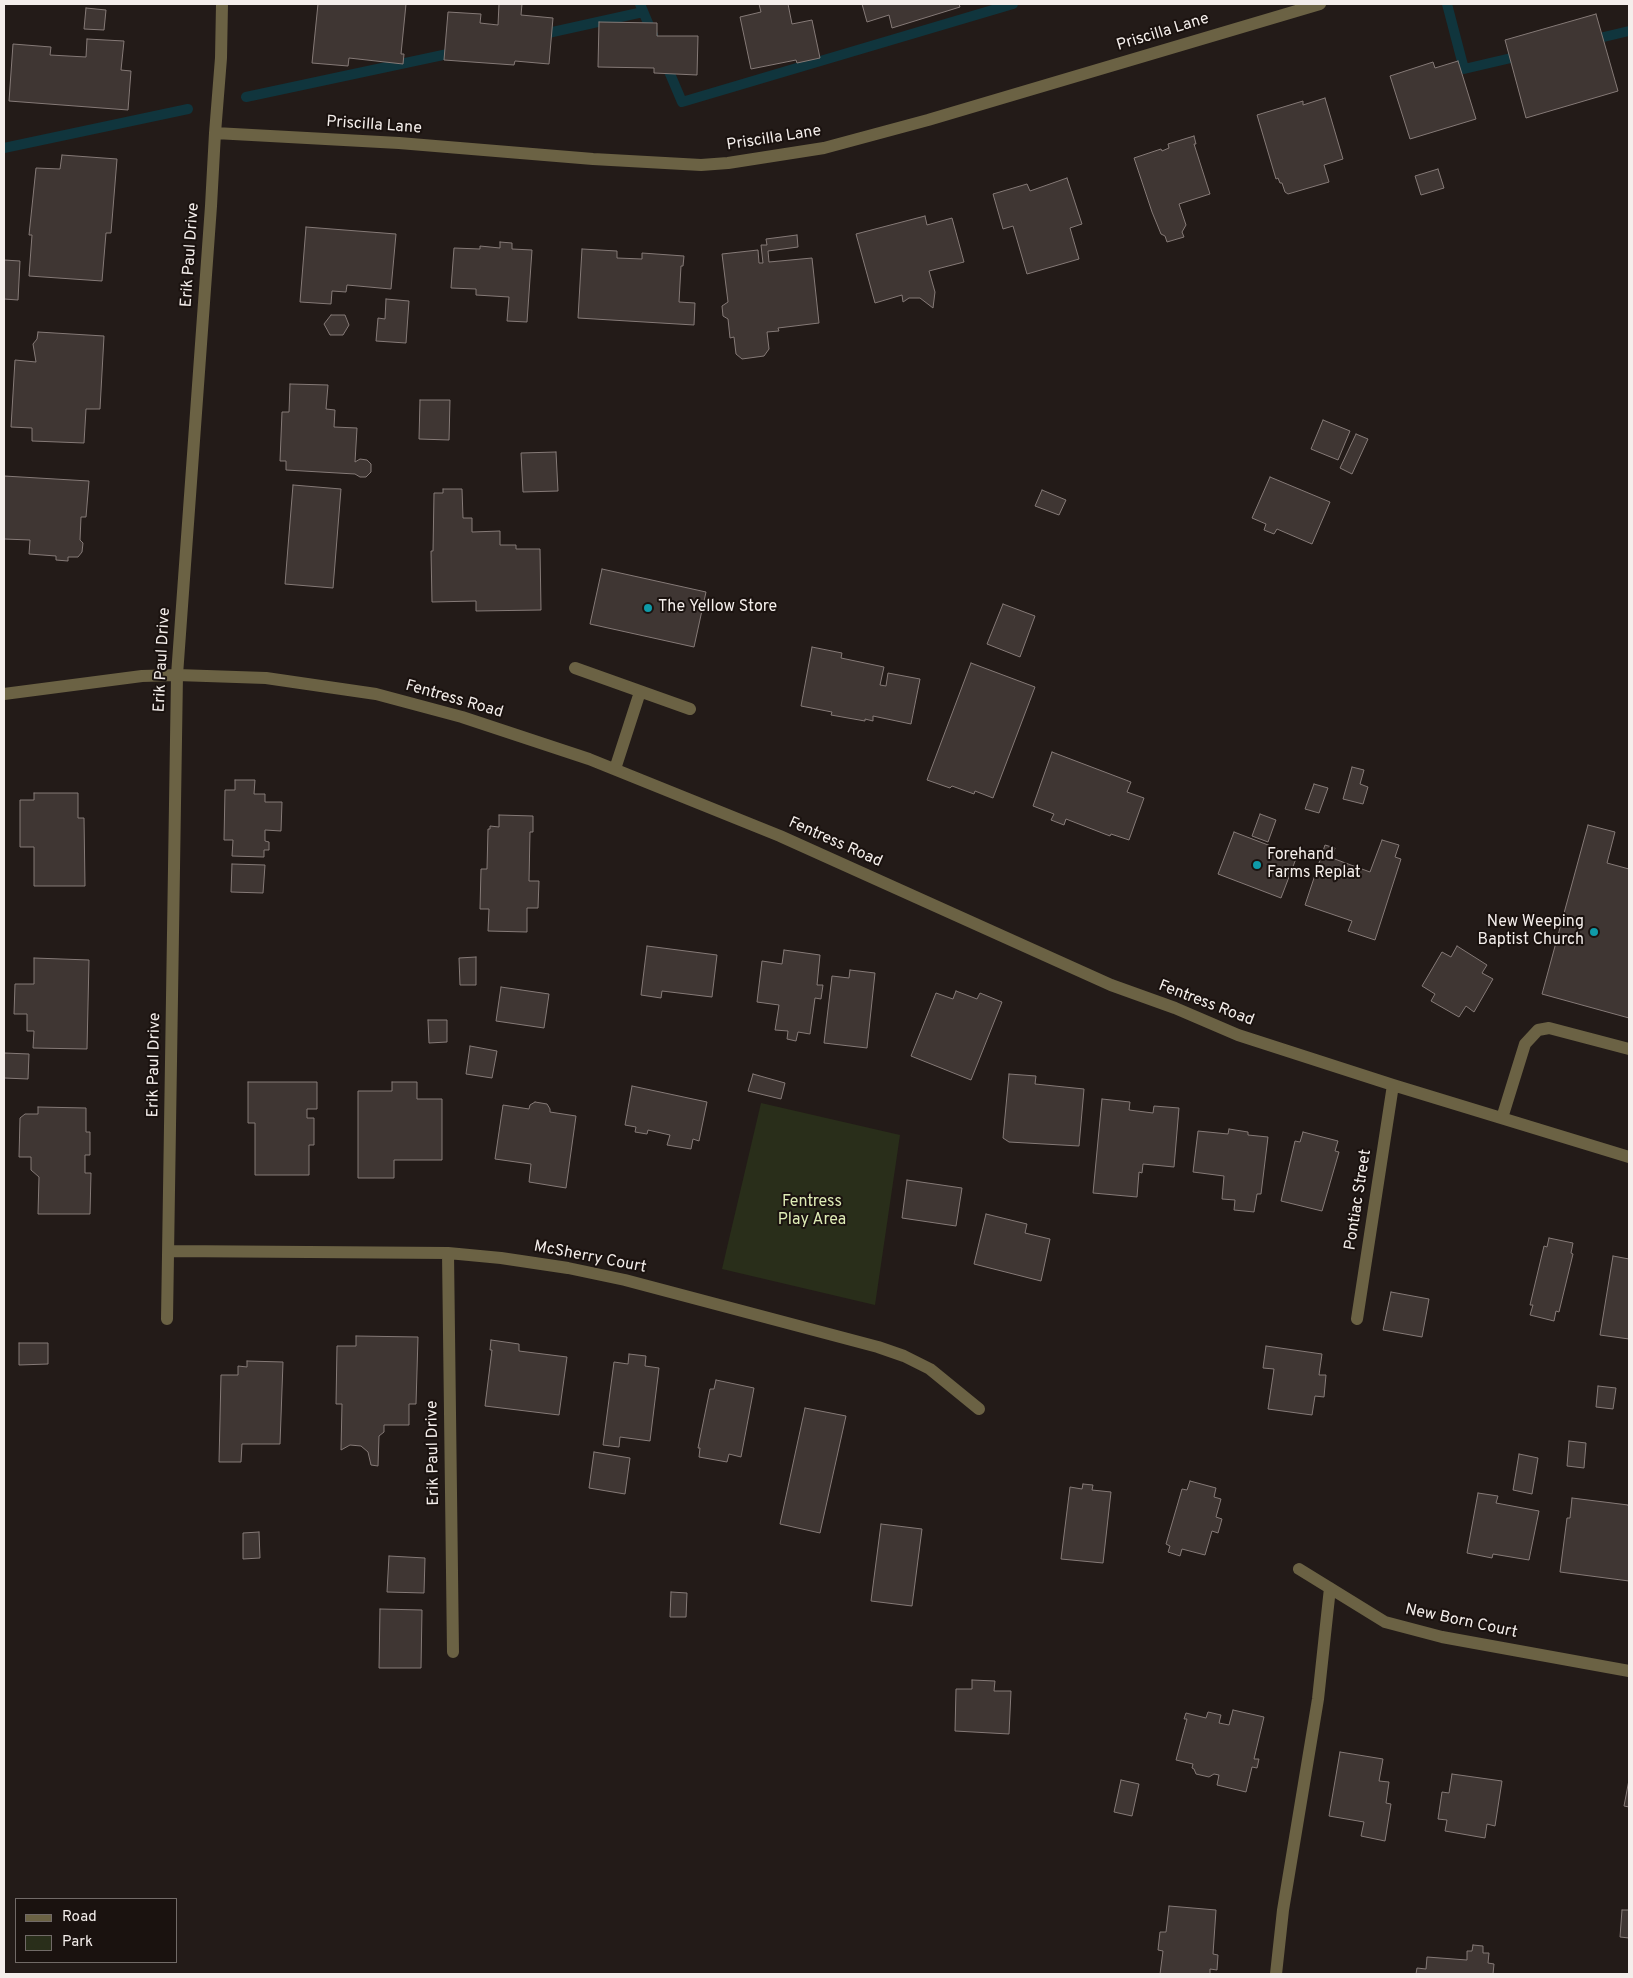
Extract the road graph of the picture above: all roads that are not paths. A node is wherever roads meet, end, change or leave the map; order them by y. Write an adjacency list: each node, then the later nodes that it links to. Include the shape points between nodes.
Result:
1 (222, 4): 3 (street, Erik Paul Drive)
2 (1320, 4): 3 (street, Priscilla Lane, via 824,148 728,163 700,165 593,159 399,143)
3 (214, 133): 5 (street, Erik Paul Drive)
4 (575, 668): 6 (street)
5 (177, 675): 7 (street, Fentress Road, via 142,676); 9 (street, Fentress Road, via 266,678 376,694 462,717); 14 (street, Erik Paul Drive)
6 (640, 692): 8 (street); 9 (street)
7 (4, 694)
8 (690, 709)
9 (615, 769): 11 (street, Fentress Road, via 780,836 1111,985 1238,1035)
10 (1629, 1049): 12 (street, via 1549,1028 1538,1030 1525,1044)
11 (1393, 1085): 12 (street, Fentress Road); 17 (street, Pontiac Street)
12 (1502, 1118): 13 (street, Fentress Road)
13 (1629, 1157)
14 (169, 1251): 15 (street, McSherry Court); 16 (street, Erik Paul Drive)
15 (448, 1253): 18 (street, McSherry Court, via 568,1268 625,1280 878,1347 930,1369); 21 (street, Erik Paul Drive)
16 (167, 1319)
17 (1357, 1319)
18 (979, 1409)
19 (1299, 1569): 20 (street, New Born Court)
20 (1330, 1588): 22 (street, New Born Court, via 1385,1622 1442,1637); 23 (street, via 1318,1699 1283,1910)
21 (453, 1652)
22 (1629, 1671)
23 (1276, 1974)

